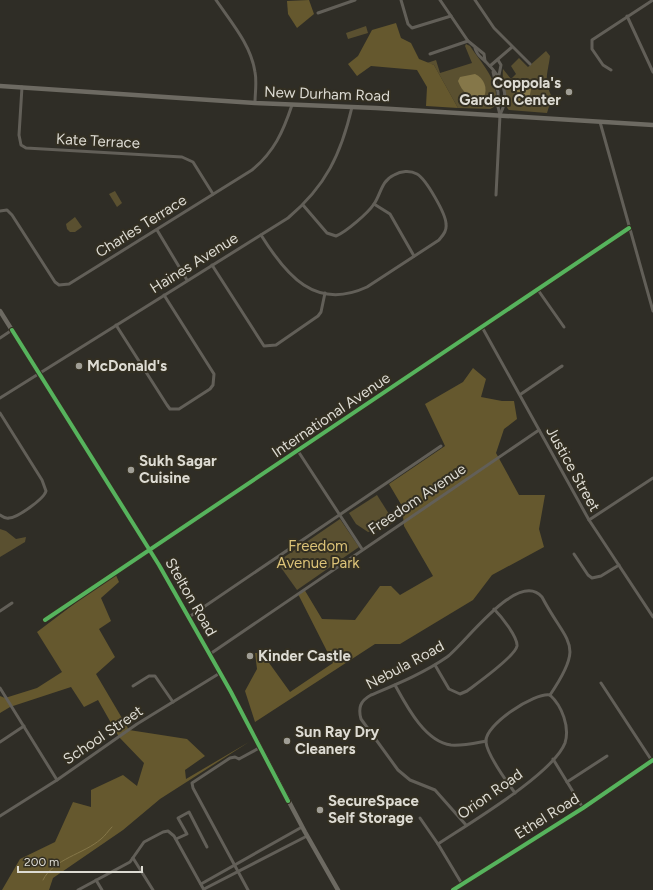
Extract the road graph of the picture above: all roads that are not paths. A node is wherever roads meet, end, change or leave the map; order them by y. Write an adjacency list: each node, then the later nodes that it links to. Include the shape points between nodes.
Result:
1 (216, 0): 24 (street, via 246,45 252,60 256,73)
2 (337, 0): 8 (street)
3 (355, 0): 8 (street)
4 (401, 0): 10 (street, via 408,24 412,28)
5 (440, 0): 10 (street)
6 (475, 0): 13 (street, via 494,28)
7 (653, 0): 11 (street)
8 (339, 5): 9 (street)
9 (318, 13)
10 (451, 16): 12 (street)
11 (627, 16): 18 (street, via 596,36 591,43 603,66); 20 (street)
12 (468, 41): 14 (street); 17 (street, via 484,54)
13 (512, 47): 15 (street); 16 (street)
14 (430, 54)
15 (498, 60): 17 (street); 21 (street, via 501,68)
16 (530, 64)
17 (490, 66): 19 (street)
18 (612, 70)
19 (493, 72): 21 (street); 27 (street)
20 (653, 72)
21 (499, 74): 27 (street, via 504,94 504,108)
22 (0, 86): 23 (main road, New Durham Road)
23 (22, 87): 24 (main road, New Durham Road); 30 (street, Kate Terrace, via 20,135 22,145 26,148 182,157 192,162)
24 (255, 103): 25 (main road, New Durham Road)
25 (292, 105): 26 (main road, New Durham Road); 30 (street, Charles Terrace, via 279,140 264,160)
26 (352, 106): 27 (main road, New Durham Road); 33 (street, Haines Avenue, via 345,135 330,170)
27 (500, 115): 28 (main road, New Durham Road); 31 (street)
28 (600, 122): 29 (main road, New Durham Road); 35 (street)
29 (653, 125)
30 (213, 194): 36 (street, Charles Terrace)
31 (496, 195)
32 (374, 204): 33 (street, via 336,236 327,233); 38 (street, via 390,214); 38 (street, via 389,177 407,171 423,178 447,225 439,240)
33 (303, 205): 37 (street, Haines Avenue, via 288,218)
34 (0, 211): 36 (street, Charles Terrace, via 6,210 12,215 55,282 64,286)
35 (629, 228): 41 (street, International Avenue); 45 (street)
36 (157, 230): 40 (street)
37 (261, 234): 39 (street, Haines Avenue); 42 (street, via 274,256 291,276 310,289)
38 (414, 256): 42 (street, via 359,291)
39 (212, 265): 40 (street, Haines Avenue); 42 (street, via 264,346 276,345 318,316)
40 (188, 280): 43 (street, Haines Avenue)
41 (538, 290): 47 (street, International Avenue); 48 (street)
42 (324, 293)
43 (164, 295): 46 (street, Haines Avenue); 46 (street, via 214,374 210,389 179,409 170,409 167,405)
44 (0, 311): 49 (main road, Stelton Road)
45 (653, 312)
46 (116, 325): 52 (street, Haines Avenue)
47 (482, 327): 53 (street, Justice Street); 58 (street, International Avenue)
48 (564, 327)
49 (12, 330): 50 (street); 52 (main road, Stelton Road)
50 (0, 338)
51 (562, 366): 53 (street)
52 (38, 373): 54 (street, Haines Avenue); 64 (main road, Stelton Road)
53 (521, 394): 56 (street, Justice Street)
54 (0, 398)
55 (0, 413): 60 (street, via 44,483 46,491 43,498 11,518)
56 (539, 430): 62 (street, Justice Street); 63 (street, Freedom Avenue)
57 (441, 446): 61 (street)
58 (298, 451): 61 (street); 64 (street, International Avenue)
59 (653, 478): 62 (street)
60 (0, 515)
61 (340, 516): 63 (street); 70 (street)
62 (590, 520): 66 (street, Justice Street)
63 (362, 549): 73 (street, Freedom Avenue)
64 (150, 550): 70 (main road, Stelton Road); 72 (street, International Avenue)
65 (574, 554): 66 (street, via 592,578 601,576)
66 (619, 565): 71 (street, Justice Street)
67 (12, 603): 69 (street)
68 (494, 610): 74 (street, Nebula Road, via 458,649); 74 (street, via 503,619 516,642 515,650 508,658 460,694 449,689); 80 (street, Nebula Road, via 507,599 524,592 535,592 542,597 571,647 565,673)
69 (0, 611)
70 (189, 617): 73 (main road, Stelton Road)
71 (653, 617)
72 (45, 620)
73 (210, 654): 75 (main road, Stelton Road)
74 (435, 665): 77 (street, Nebula Road)
75 (220, 673): 81 (street, School Street); 85 (main road, Stelton Road)
76 (601, 683): 88 (street)
77 (395, 685): 84 (street, via 414,719 441,742 458,745); 95 (street, Nebula Road, via 365,698 360,705 361,719 398,770 410,780 435,790)
78 (133, 686): 81 (street, via 148,676 155,676)
79 (0, 688): 82 (street)
80 (550, 695): 84 (street, via 543,694 515,708 490,730); 87 (street, Orion Road, via 564,718 567,731 564,744)
81 (173, 702): 89 (street, School Street)
82 (24, 726): 83 (street); 89 (street)
83 (0, 742)
84 (486, 742): 91 (street, via 497,766)
85 (261, 747): 96 (main road, Stelton Road); 102 (street, via 239,759 230,758 192,783)
86 (607, 756): 90 (street)
87 (553, 759): 90 (street); 91 (street, Orion Road)
88 (652, 761): 92 (street, Ethel Road)
89 (57, 780): 93 (street, School Street)
90 (567, 782): 92 (street)
91 (515, 793): 95 (street, Orion Road)
92 (583, 808): 106 (street, Ethel Road)
93 (0, 816)
94 (420, 818): 99 (street)
95 (466, 825): 99 (street, Orion Road)
96 (302, 827): 97 (main road, Stelton Road); 102 (street)
97 (307, 836): 103 (street); 112 (main road, Stelton Road)
98 (176, 839): 100 (street, via 187,834 178,818 189,812); 101 (street, via 170,832 163,832 140,845); 105 (street)
99 (438, 844): 106 (street)
100 (208, 846)
101 (133, 858): 104 (street); 109 (street)
102 (234, 866): 103 (street); 105 (street)
103 (238, 871): 110 (street); 111 (street)
104 (96, 880): 107 (street); 108 (street)
105 (201, 884): 110 (street)
106 (462, 884): 113 (street, Ethel Road)
107 (78, 890)
108 (102, 890)
109 (153, 890)
110 (204, 890)
111 (248, 890)
112 (338, 890)
113 (453, 890)

